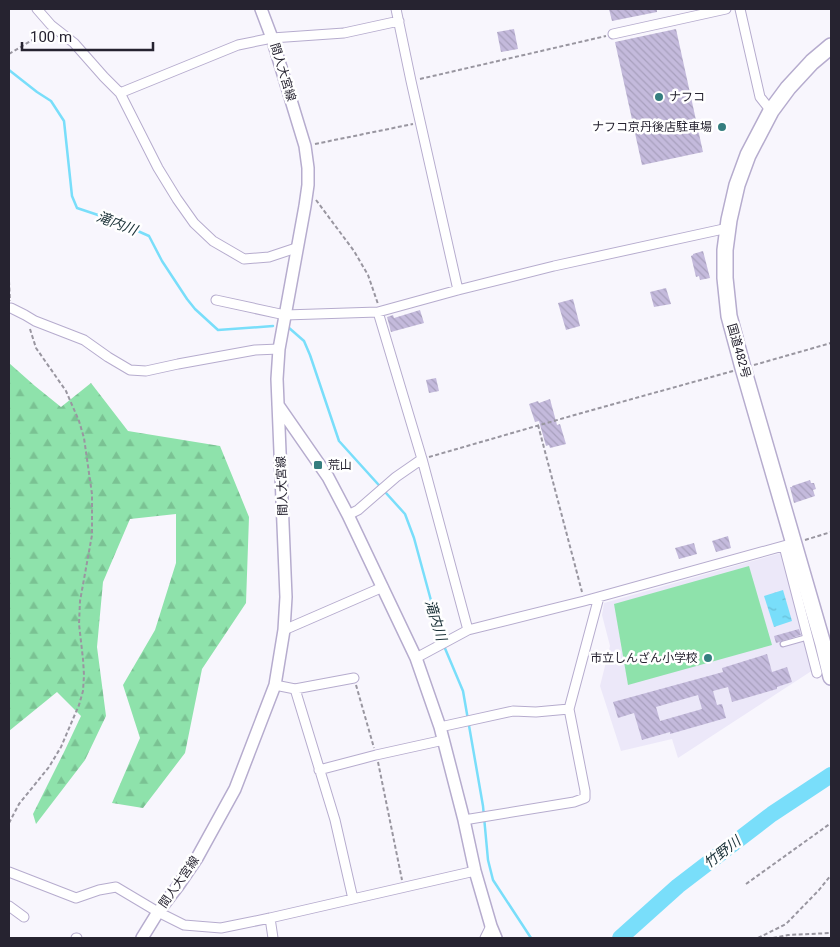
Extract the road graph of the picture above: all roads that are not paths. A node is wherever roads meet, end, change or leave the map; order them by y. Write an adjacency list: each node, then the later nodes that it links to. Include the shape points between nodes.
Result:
1 (37, 9): 10 (street)
2 (261, 9): 8 (main road, 間人大宮線)
3 (396, 9): 6 (street)
4 (726, 9): 7 (street)
5 (740, 9): 11 (street, via 760,97)
6 (399, 21): 8 (street, via 344,33); 14 (street)
7 (613, 34)
8 (272, 38): 10 (street, via 238,45); 13 (main road, 間人大宮線, via 305,146 308,168 305,206)
9 (831, 46): 11 (highway, 国道482号, via 812,62)
10 (120, 92): 13 (street, via 172,192 194,223 213,241 244,258 269,257)
11 (771, 111): 12 (highway, 国道482号, via 748,155 737,185)
12 (728, 228): 14 (street); 23 (highway, 国道482号, via 725,278 729,316)
13 (296, 248): 18 (main road, 間人大宮線)
14 (458, 290): 17 (street)
15 (216, 300): 18 (street)
16 (11, 308): 19 (street, via 84,340 130,370 146,371 255,350)
17 (379, 311): 18 (street); 21 (street)
18 (284, 315): 19 (main road, 間人大宮線)
19 (278, 349): 20 (main road, 間人大宮線)
20 (278, 405): 22 (main road, via 328,478); 26 (main road, 間人大宮線, via 286,596)
21 (422, 459): 22 (street); 27 (street)
22 (348, 515): 24 (main road)
23 (789, 545): 25 (street); 28 (street); 31 (highway, 国道482号, via 823,644)
24 (383, 588): 26 (street); 30 (main road)
25 (599, 597): 27 (street); 35 (street)
26 (284, 630): 33 (main road, 間人大宮線)
27 (468, 630): 30 (street)
28 (808, 637): 29 (lane); 31 (street)
29 (783, 644)
30 (416, 658): 36 (main road)
31 (824, 675)
32 (354, 678): 34 (street)
33 (275, 685): 34 (street); 44 (main road, 間人大宮線, via 235,788 197,858)
34 (295, 689): 38 (street)
35 (569, 709): 36 (street, via 513,711); 39 (street, via 585,798)
36 (440, 727): 37 (main road)
37 (444, 740): 38 (street); 39 (main road)
38 (319, 770): 42 (street, via 335,820)
39 (464, 820): 40 (main road)
40 (475, 871): 42 (street); 47 (main road)
41 (9, 872): 44 (street, via 76,898 116,887)
42 (353, 899): 46 (street)
43 (9, 906): 45 (street)
44 (158, 912): 46 (street, via 184,925 222,928); 48 (main road, 間人大宮線)
45 (24, 917)
46 (270, 918): 49 (street)
47 (492, 926): 50 (street); 51 (main road)
48 (142, 938)
49 (273, 938)
50 (485, 938)
51 (496, 938)

